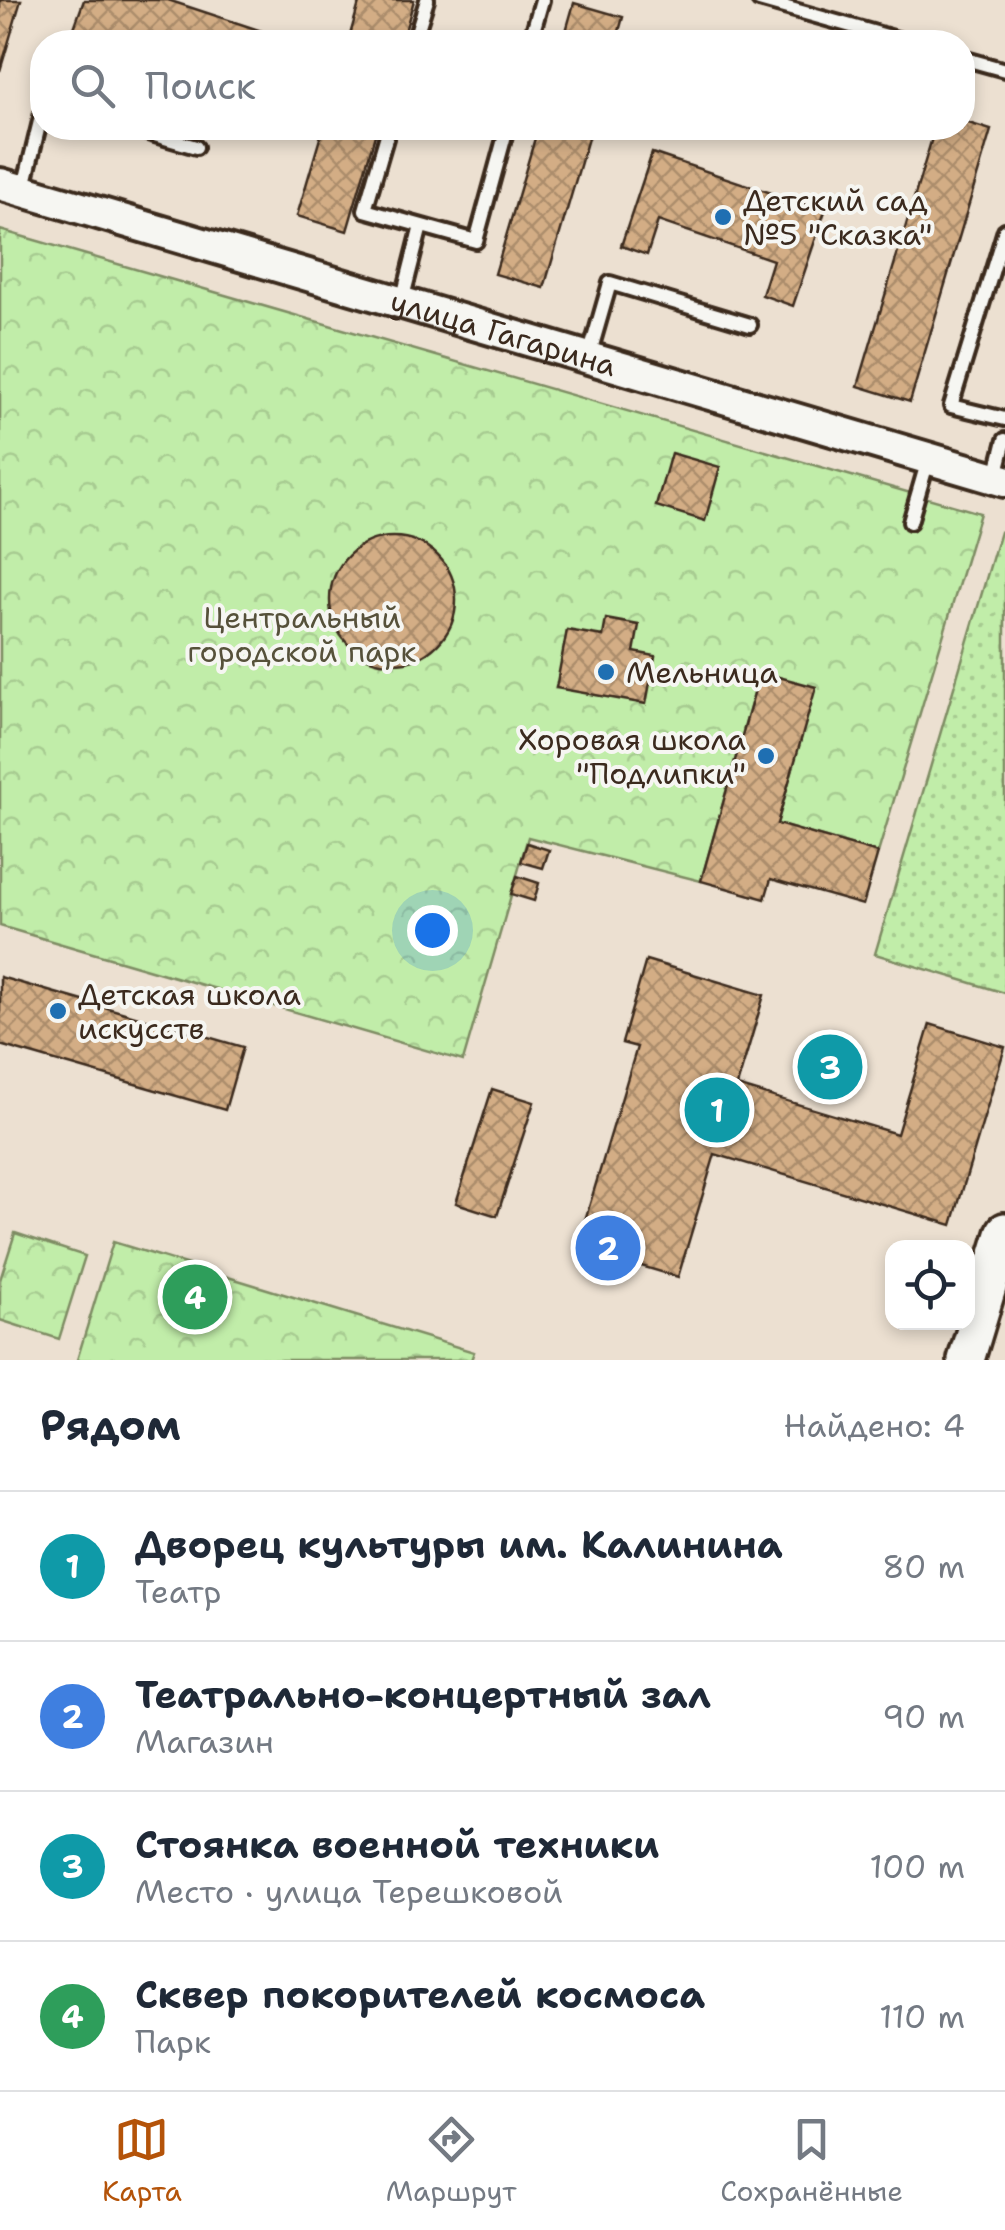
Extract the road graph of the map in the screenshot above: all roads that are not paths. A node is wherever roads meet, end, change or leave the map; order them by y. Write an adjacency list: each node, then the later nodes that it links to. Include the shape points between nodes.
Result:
1 (427, 0): 4 (lane)
2 (542, 0): 5 (lane)
3 (759, 0): 6 (lane)
4 (418, 30)
5 (533, 30)
6 (865, 30)
7 (975, 62): 8 (lane)
8 (1005, 70)
9 (31, 140): 14 (lane)
10 (172, 140): 13 (lane)
11 (385, 140): 15 (lane, via 365,210)
12 (504, 140): 15 (lane, via 476,241)
13 (196, 147)
14 (11, 188): 17 (street, улица Гагарина)
15 (421, 226): 17 (lane)
16 (1005, 230): 20 (lane, via 951,406)
17 (402, 301): 19 (street, улица Гагарина)
18 (750, 325): 19 (lane, via 610,283)
19 (589, 356): 22 (street, улица Гагарина)
20 (1005, 420)
21 (1005, 440): 23 (lane)
22 (928, 458): 23 (street, улица Гагарина); 24 (lane)
23 (1000, 480)
24 (910, 522)
25 (1005, 1231): 26 (main road)
26 (966, 1360)

